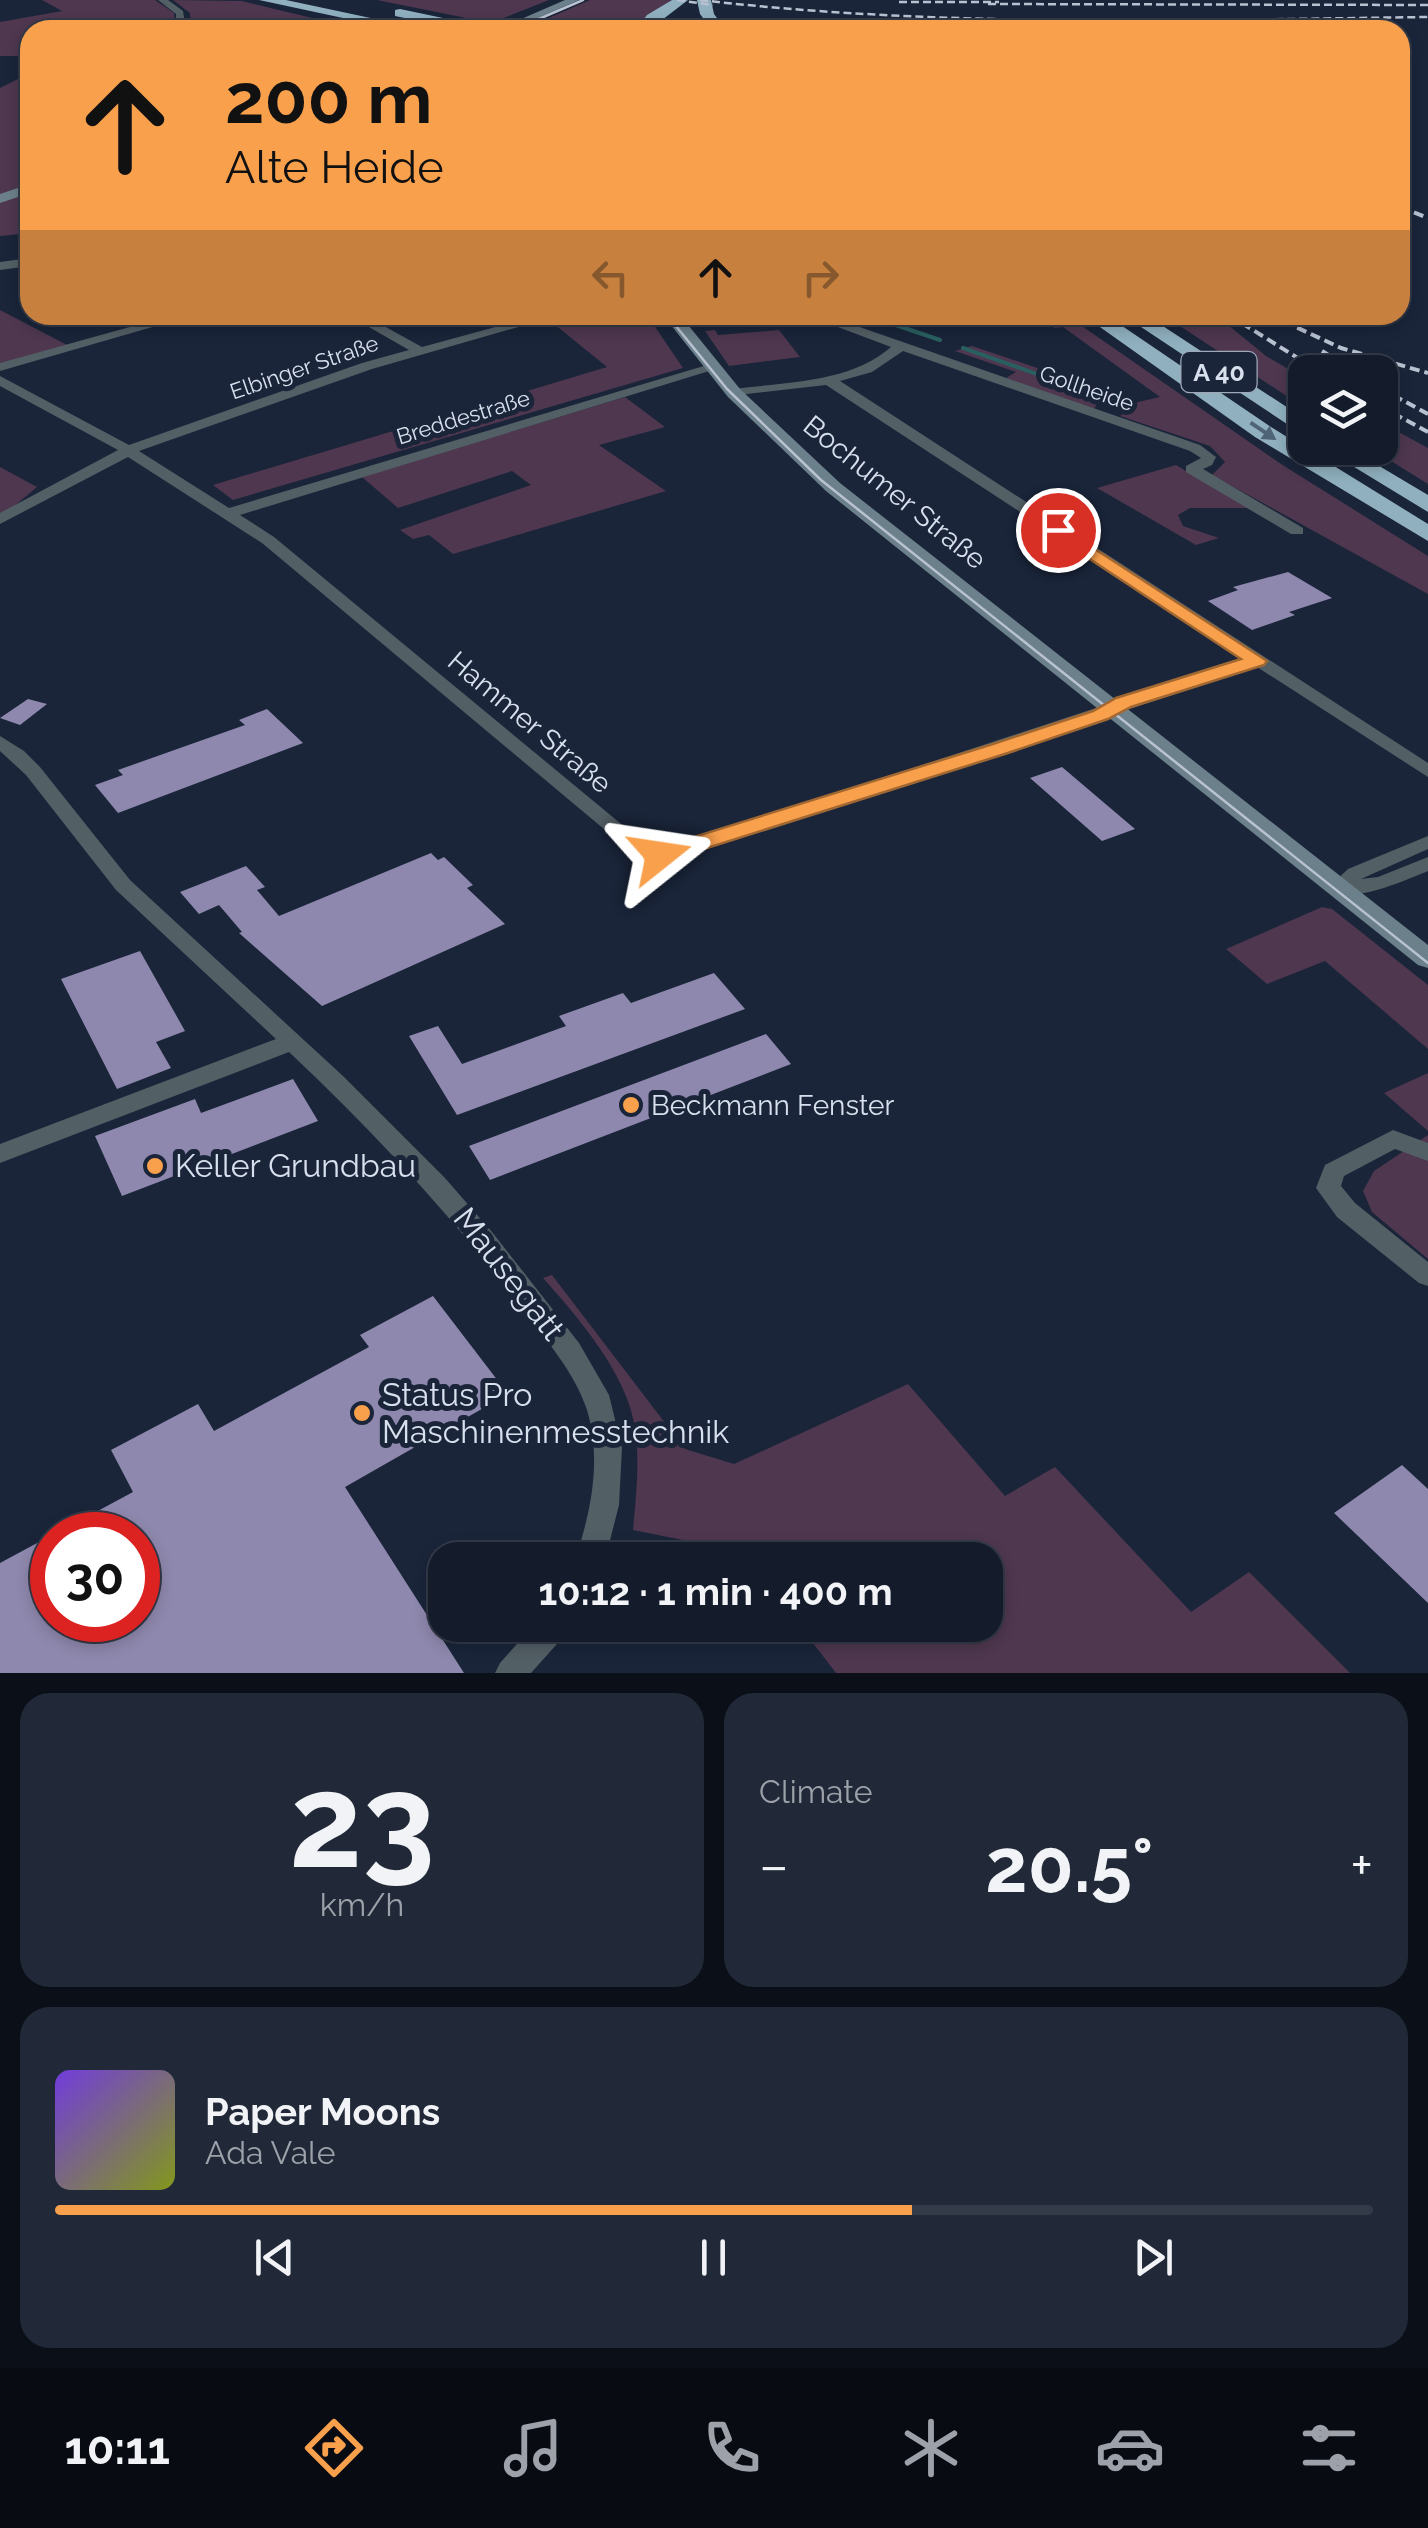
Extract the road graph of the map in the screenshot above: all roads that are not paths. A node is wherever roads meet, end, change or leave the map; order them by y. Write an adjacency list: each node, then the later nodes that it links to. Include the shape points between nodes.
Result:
1 (162, 0): 9 (street)
2 (266, 0): 7 (highway)
3 (332, 0): 13 (highway)
4 (560, 0): 15 (main road)
5 (574, 0): 16 (main road)
6 (692, 1): 17 (highway); 18 (highway); 19 (highway)
7 (303, 3): 10 (highway); 11 (highway); 12 (highway)
8 (379, 3): 14 (highway)
9 (180, 20)
10 (354, 20)
11 (377, 20)
12 (396, 20)
13 (431, 20)
14 (466, 20)
15 (522, 20)
16 (526, 20)
17 (650, 20)
18 (675, 20)
19 (711, 20)
20 (152, 325): 29 (street)
21 (372, 325): 28 (street)
22 (515, 325): 28 (street, Elbinger Straße)
23 (680, 325): 30 (main road, Bochumer Straße)
24 (840, 325): 27 (street, Gollheide)
25 (1108, 325): 41 (highway, A 40, one-way to 41)
26 (1149, 325): 34 (highway, A 40)
27 (898, 346): 32 (street, via 880,362); 40 (street, Gollheide, via 1195,448 1209,456 1191,469)
28 (418, 350): 35 (street, Elbinger Straße)
29 (0, 367)
30 (712, 368): 33 (main road, Bochumer Straße); 38 (street, Breddestraße)
31 (0, 380): 35 (street, Hammer Straße)
32 (827, 380): 33 (street); 42 (street)
33 (734, 394): 43 (main road, Bochumer Straße, via 833,487)
34 (1288, 419)
35 (128, 450): 38 (street, Hammer Straße); 39 (street, Elbinger Straße)
36 (1362, 465): 37 (highway)
37 (1428, 505)
38 (229, 512): 43 (street, Hammer Straße, via 652,854 684,850)
39 (0, 519)
40 (1297, 531)
41 (1428, 534)
42 (1257, 661): 43 (street); 45 (street)
43 (1114, 709): 48 (main road, Bochumer Straße)
44 (0, 742): 50 (street, Mausegatt, via 36,776 111,874)
45 (1428, 772)
46 (1428, 842): 48 (street, via 1356,873)
47 (1428, 863): 48 (street, via 1382,884)
48 (1338, 888): 49 (main road, Bochumer Straße)
49 (1428, 959)
50 (292, 1042): 52 (street); 54 (street, Mausegatt, via 457,1206 591,1384 602,1416 608,1483)
51 (1428, 1152): 53 (street, via 1393,1139 1334,1172 1328,1188)
52 (0, 1154)
53 (1428, 1276)
54 (596, 1542)
55 (539, 1642): 56 (street)
56 (511, 1673)

